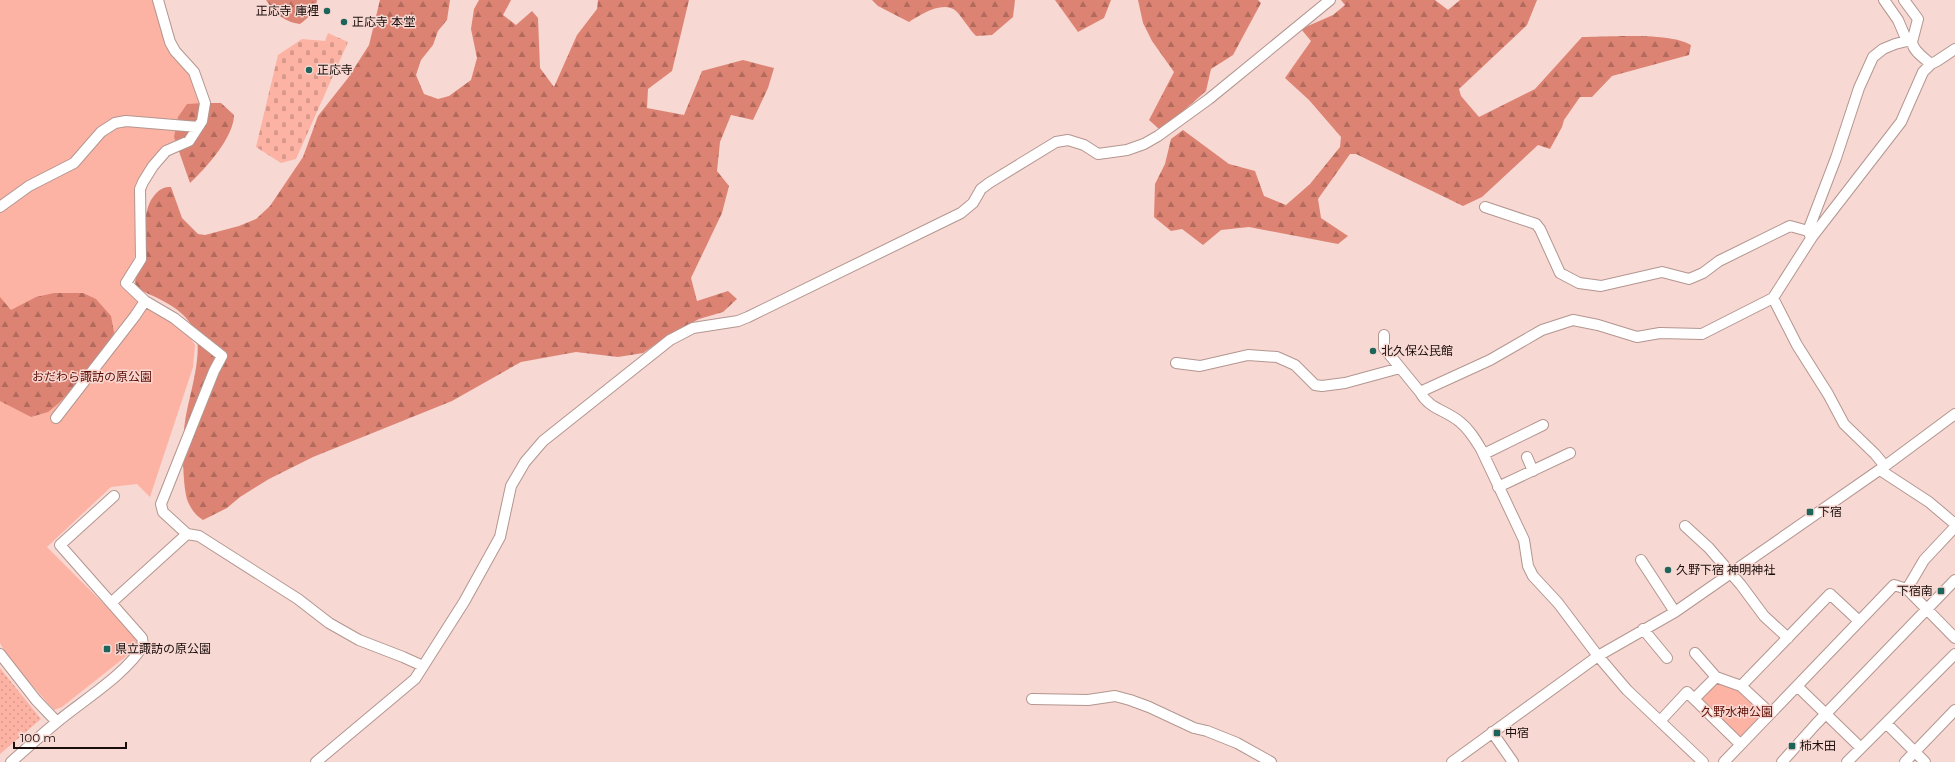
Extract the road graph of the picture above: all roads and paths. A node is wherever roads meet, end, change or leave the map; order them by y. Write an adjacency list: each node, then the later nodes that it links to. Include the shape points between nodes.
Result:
1 (158, 0): 8 (street, via 170,42 194,72 205,103 202,121)
2 (1330, 0): 48 (street, via 1209,99 1144,144 1127,150 1098,154 1068,140 1056,142 989,182 973,203 961,213 748,317 693,328 670,340 543,441 525,462 511,486 500,537 464,602)
3 (1904, 0): 5 (street, via 1918,19)
4 (1888, 2): 5 (street)
5 (1909, 41): 7 (street); 11 (street, via 1883,49 1873,56 1859,88)
6 (1955, 49): 7 (street)
7 (1931, 64): 11 (street, via 1923,72 1897,128)
8 (198, 126): 9 (street, via 126,121 115,123 96,137 74,163 29,186); 13 (street, via 189,141 166,151 153,166 140,189 142,259 126,283)
9 (0, 207)
10 (1485, 207): 11 (street, via 1536,224 1560,273 1579,283 1601,286 1662,272 1689,279 1703,274 1718,261 1790,226)
11 (1810, 234): 12 (street)
12 (1773, 298): 17 (street, via 1702,334 1660,333 1636,337 1573,320 1542,330 1490,360); 24 (street, via 1797,345 1844,424 1875,454)
13 (145, 301): 19 (street); 31 (street, via 174,318 222,356 161,504 163,512)
14 (1384, 335): 16 (street, via 1384,348)
15 (1176, 363): 16 (street, via 1200,366 1248,355 1277,357 1295,365 1314,385 1322,386 1345,383)
16 (1400, 368): 17 (street)
17 (1420, 392): 22 (street, via 1431,406 1460,422)
18 (1955, 414): 24 (street)
19 (56, 418)
20 (1543, 424): 22 (street)
21 (1570, 453): 25 (street)
22 (1484, 454): 26 (street)
23 (1527, 457): 25 (street)
24 (1882, 468): 28 (street); 33 (street)
25 (1533, 471): 26 (street)
26 (1498, 487): 46 (street, via 1524,540 1528,566 1533,576 1558,603)
27 (114, 496): 36 (street, via 60,545)
28 (1955, 524)
29 (1685, 526): 33 (street)
30 (1955, 527): 35 (street, via 1924,560)
31 (187, 534): 36 (street); 48 (street, via 199,536 298,599 328,624 359,640)
32 (1641, 560): 38 (street)
33 (1730, 572): 38 (street); 41 (street, via 1764,616)
34 (1955, 580): 37 (street)
35 (1907, 589): 37 (street); 39 (street, via 1894,585)
36 (112, 602): 58 (street, via 142,638 144,645 124,667)
37 (1927, 609): 42 (street); 56 (street)
38 (1675, 612): 40 (street)
39 (1858, 622): 41 (street, via 1830,594); 51 (street)
40 (1643, 629): 46 (street); 47 (street)
41 (1788, 638): 50 (street)
42 (1955, 638)
43 (1695, 653): 49 (street)
44 (0, 654): 58 (street)
45 (1955, 654): 59 (street)
46 (1598, 656): 57 (street, via 1627,690); 60 (street)
47 (1667, 658)
48 (423, 666): 65 (street, via 415,679)
49 (1716, 677): 50 (street); 53 (street)
50 (1741, 686): 55 (street)
51 (1797, 686): 55 (street); 56 (street)
52 (1032, 699): 66 (street, via 1088,700 1115,696 1207,731)
53 (1694, 699): 57 (street, via 1687,692); 61 (street)
54 (1955, 710): 63 (street)
55 (1770, 713): 61 (street)
56 (1826, 714): 62 (street); 71 (street)
57 (1661, 720): 69 (street)
58 (57, 722): 64 (street)
59 (1886, 723): 62 (street); 63 (street)
60 (1492, 732): 67 (street); 68 (street)
61 (1740, 744): 70 (street)
62 (1861, 748): 72 (street)
63 (1915, 752): 73 (street); 74 (street)
64 (11, 762)
65 (316, 762)
66 (1271, 762)
67 (1452, 762)
68 (1513, 762)
69 (1702, 762)
70 (1724, 762)
71 (1782, 762)
72 (1848, 762)
73 (1905, 762)
74 (1925, 762)

